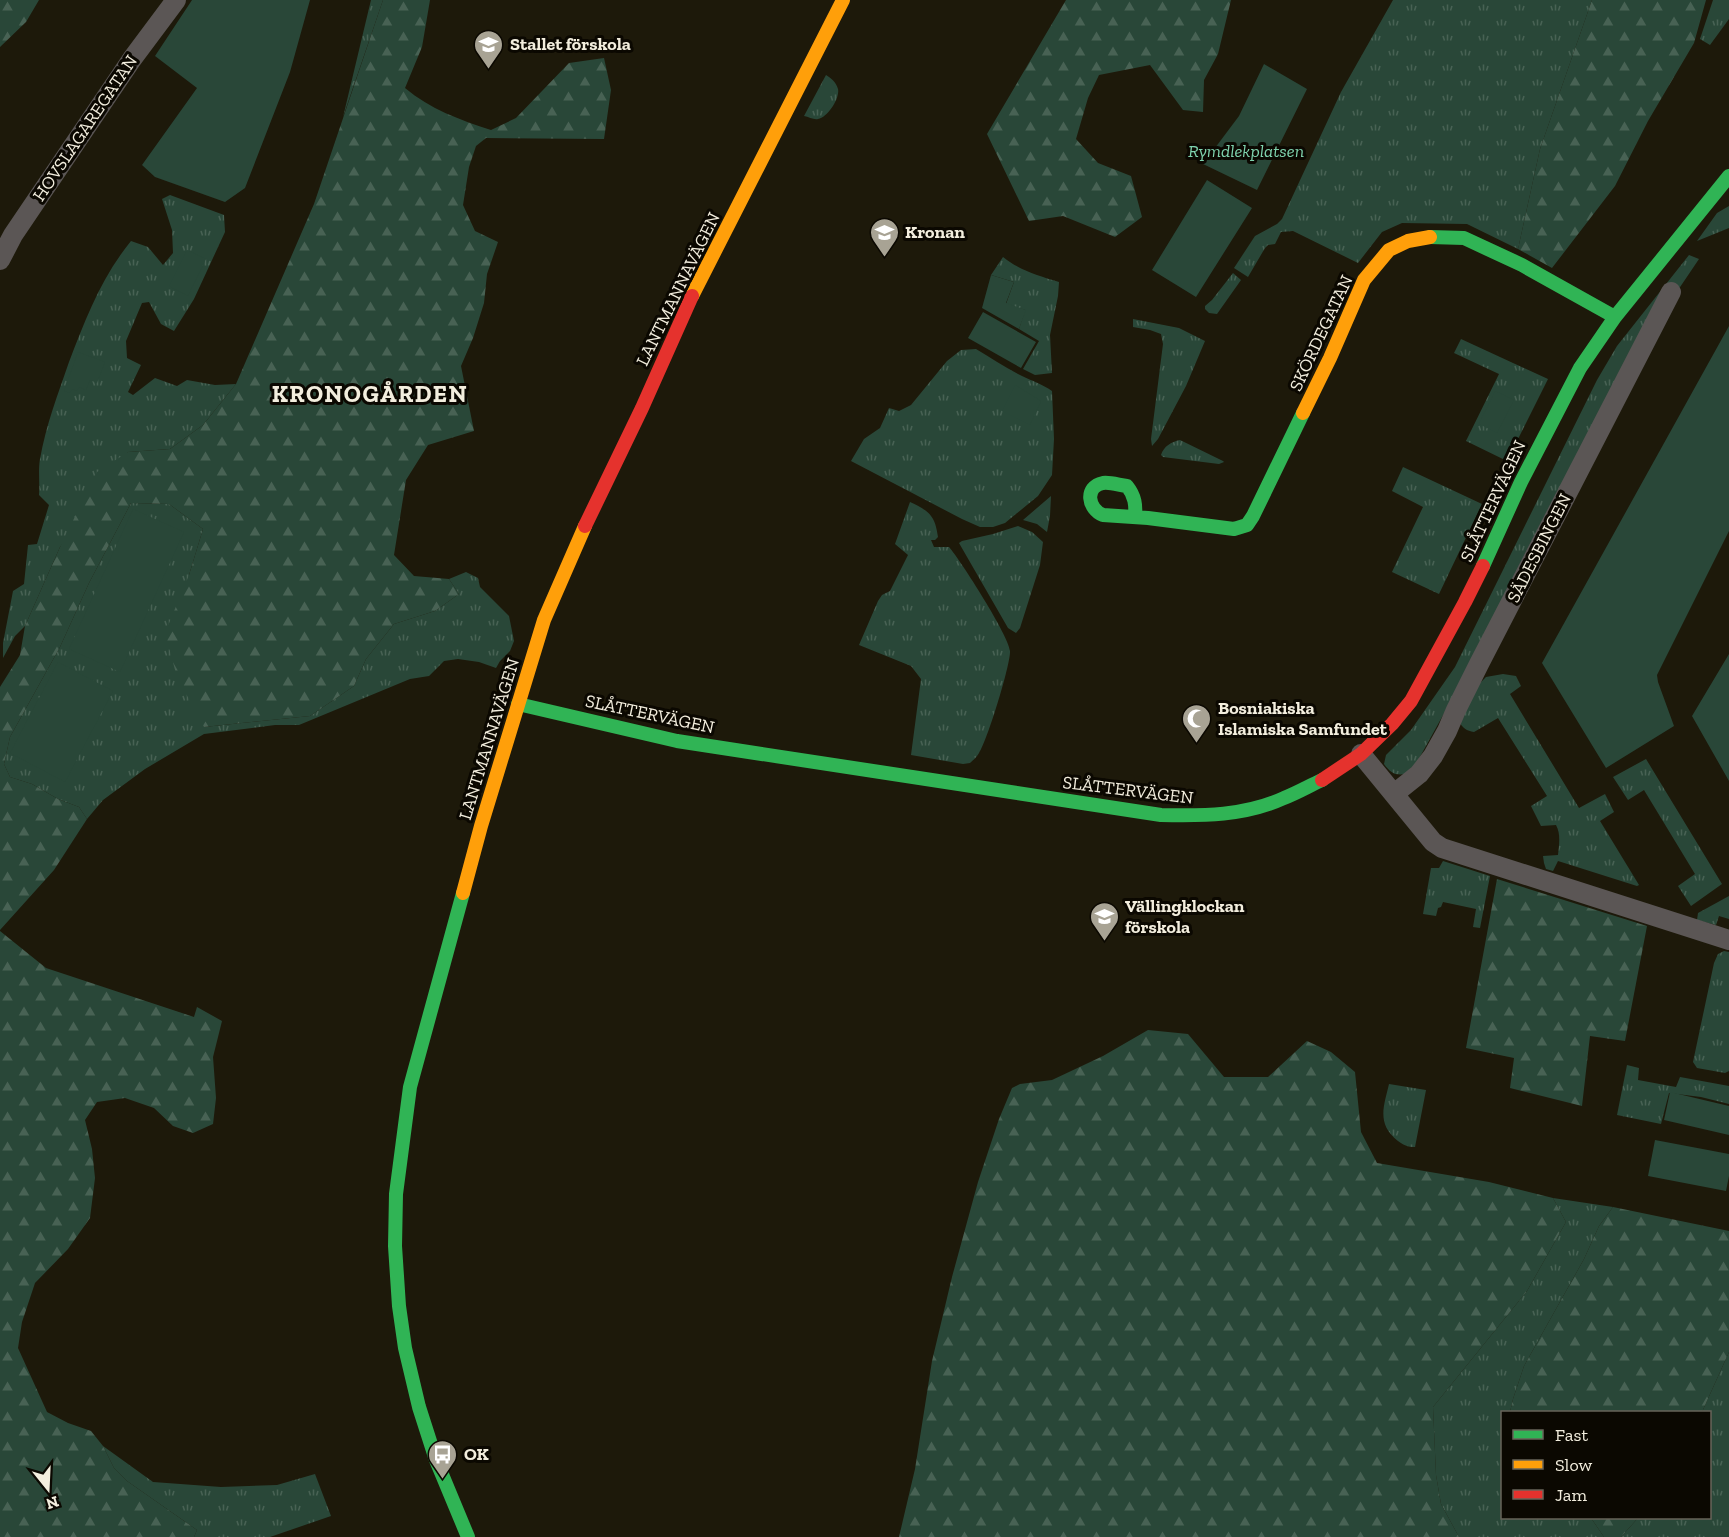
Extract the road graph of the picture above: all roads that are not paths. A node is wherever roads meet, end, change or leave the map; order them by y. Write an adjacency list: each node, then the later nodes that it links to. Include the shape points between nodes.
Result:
1 (176, 0): 4 (street, HOVSLAGAREGATAN, via 132,59)
2 (843, 0): 8 (street, LANTMANNAVÄGEN, via 691,299 590,515 544,620)
3 (1729, 176): 6 (street, SLÅTTERVÄGEN)
4 (0, 260)
5 (1671, 292): 10 (street, SÄDESBINGEN, via 1433,756 1419,774)
6 (1616, 317): 7 (street, SKÖRDEGATAN, via 1464,238 1408,241 1389,250 1364,280 1247,525 1234,529); 9 (street, SLÅTTERVÄGEN, via 1580,368 1465,602 1411,701)
7 (1135, 517)
8 (518, 704): 9 (street, SLÅTTERVÄGEN, via 677,741 1161,815 1227,814 1262,806 1331,775); 12 (street, LANTMANNAVÄGEN, via 475,844 410,1087 396,1194 395,1246 405,1348 431,1449)
9 (1361, 754): 10 (street)
10 (1394, 794): 11 (street, via 1442,848)
11 (1729, 940)
12 (468, 1537)

